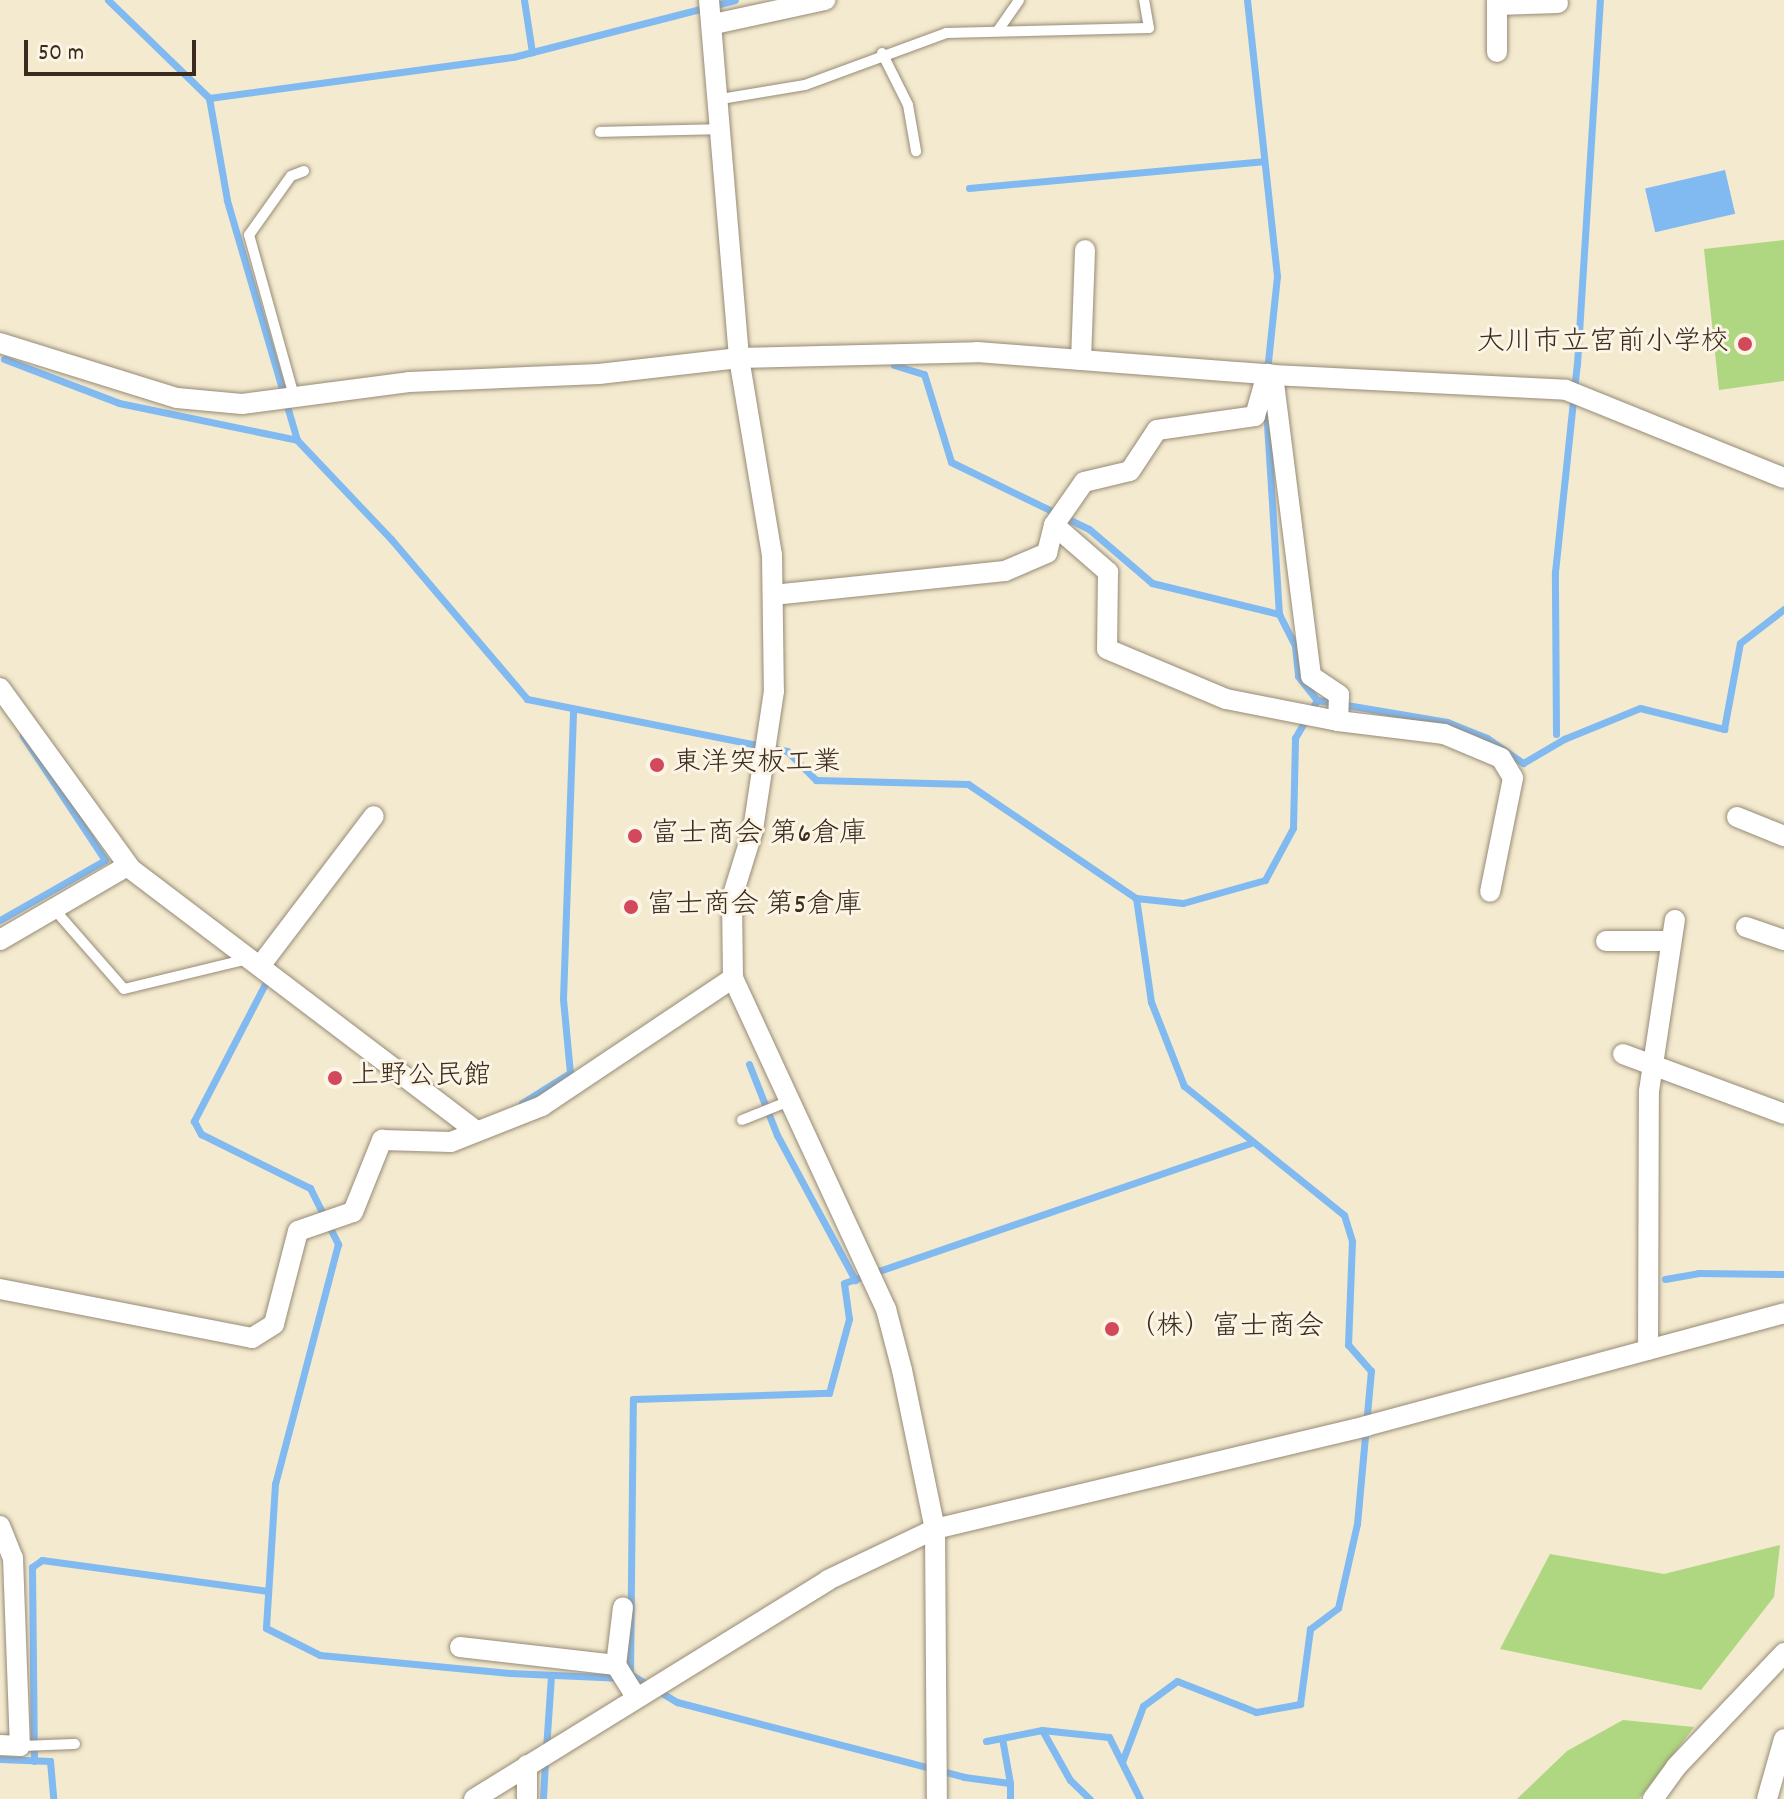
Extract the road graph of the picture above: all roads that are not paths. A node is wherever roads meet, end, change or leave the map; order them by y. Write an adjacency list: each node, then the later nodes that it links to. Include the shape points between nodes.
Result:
1 (825, 0): 6 (street)
2 (1019, 0): 7 (lane)
3 (1144, 0): 7 (lane, via 1149,28 1097,33)
4 (1497, 3): 5 (street); 8 (street)
5 (1558, 3)
6 (712, 13): 10 (street)
7 (999, 29): 9 (lane, via 946,33)
8 (1497, 52)
9 (882, 53): 10 (lane, via 805,85); 13 (lane, via 908,105)
10 (721, 99): 11 (street)
11 (723, 129): 12 (lane); 17 (street)
12 (600, 132)
13 (916, 151)
14 (304, 171): 20 (lane, via 291,176 249,235)
15 (1085, 250): 18 (street)
16 (0, 343): 20 (street, via 177,398 242,404)
17 (739, 358): 18 (street, via 977,352); 20 (street, via 599,374 409,382); 23 (street, via 772,555)
18 (1081, 360): 19 (street)
19 (1270, 375): 21 (street, via 1574,393); 22 (street, via 1255,416 1157,430 1130,471 1084,482); 25 (street, via 1311,676 1339,695)
20 (294, 396)
21 (1784, 478)
22 (1054, 525): 23 (street, via 1047,553 1005,571); 25 (street, via 1108,572 1107,649 1226,699)
23 (773, 595): 37 (street, via 774,691 753,830 732,898)
24 (0, 688): 29 (street)
25 (1338, 721): 30 (street, via 1444,734 1501,758 1513,778)
26 (374, 816): 36 (street)
27 (1737, 817): 28 (street)
28 (1784, 836)
29 (124, 870): 31 (street); 36 (street)
30 (1490, 892)
31 (54, 909): 33 (street); 36 (lane, via 124,989)
32 (1746, 927): 34 (street)
33 (0, 940)
34 (1784, 940)
35 (1606, 941): 39 (street, via 1673,930)
36 (255, 962): 43 (street)
37 (733, 978): 40 (street); 43 (street, via 542,1106)
38 (1623, 1054): 39 (street)
39 (1652, 1065): 41 (street); 46 (street)
40 (782, 1104): 42 (lane); 48 (street, via 886,1309)
41 (1784, 1114)
42 (742, 1120)
43 (471, 1125): 44 (street, via 451,1142 382,1140 353,1212 298,1231 274,1324 252,1338)
44 (0, 1289)
45 (1784, 1313): 46 (street)
46 (1648, 1350): 48 (street, via 1366,1426)
47 (0, 1526): 49 (street, via 13,1558)
48 (935, 1529): 53 (street); 58 (street)
49 (8, 1604): 56 (street)
50 (623, 1607): 53 (street)
51 (460, 1647): 53 (street)
52 (1784, 1653): 61 (street, via 1676,1767)
53 (633, 1681): 57 (street)
54 (1784, 1739): 62 (street)
55 (75, 1744): 56 (lane)
56 (10, 1745)
57 (527, 1765): 59 (street); 60 (street)
58 (937, 1792)
59 (474, 1799)
60 (527, 1799)
61 (1653, 1799)
62 (1767, 1799)

